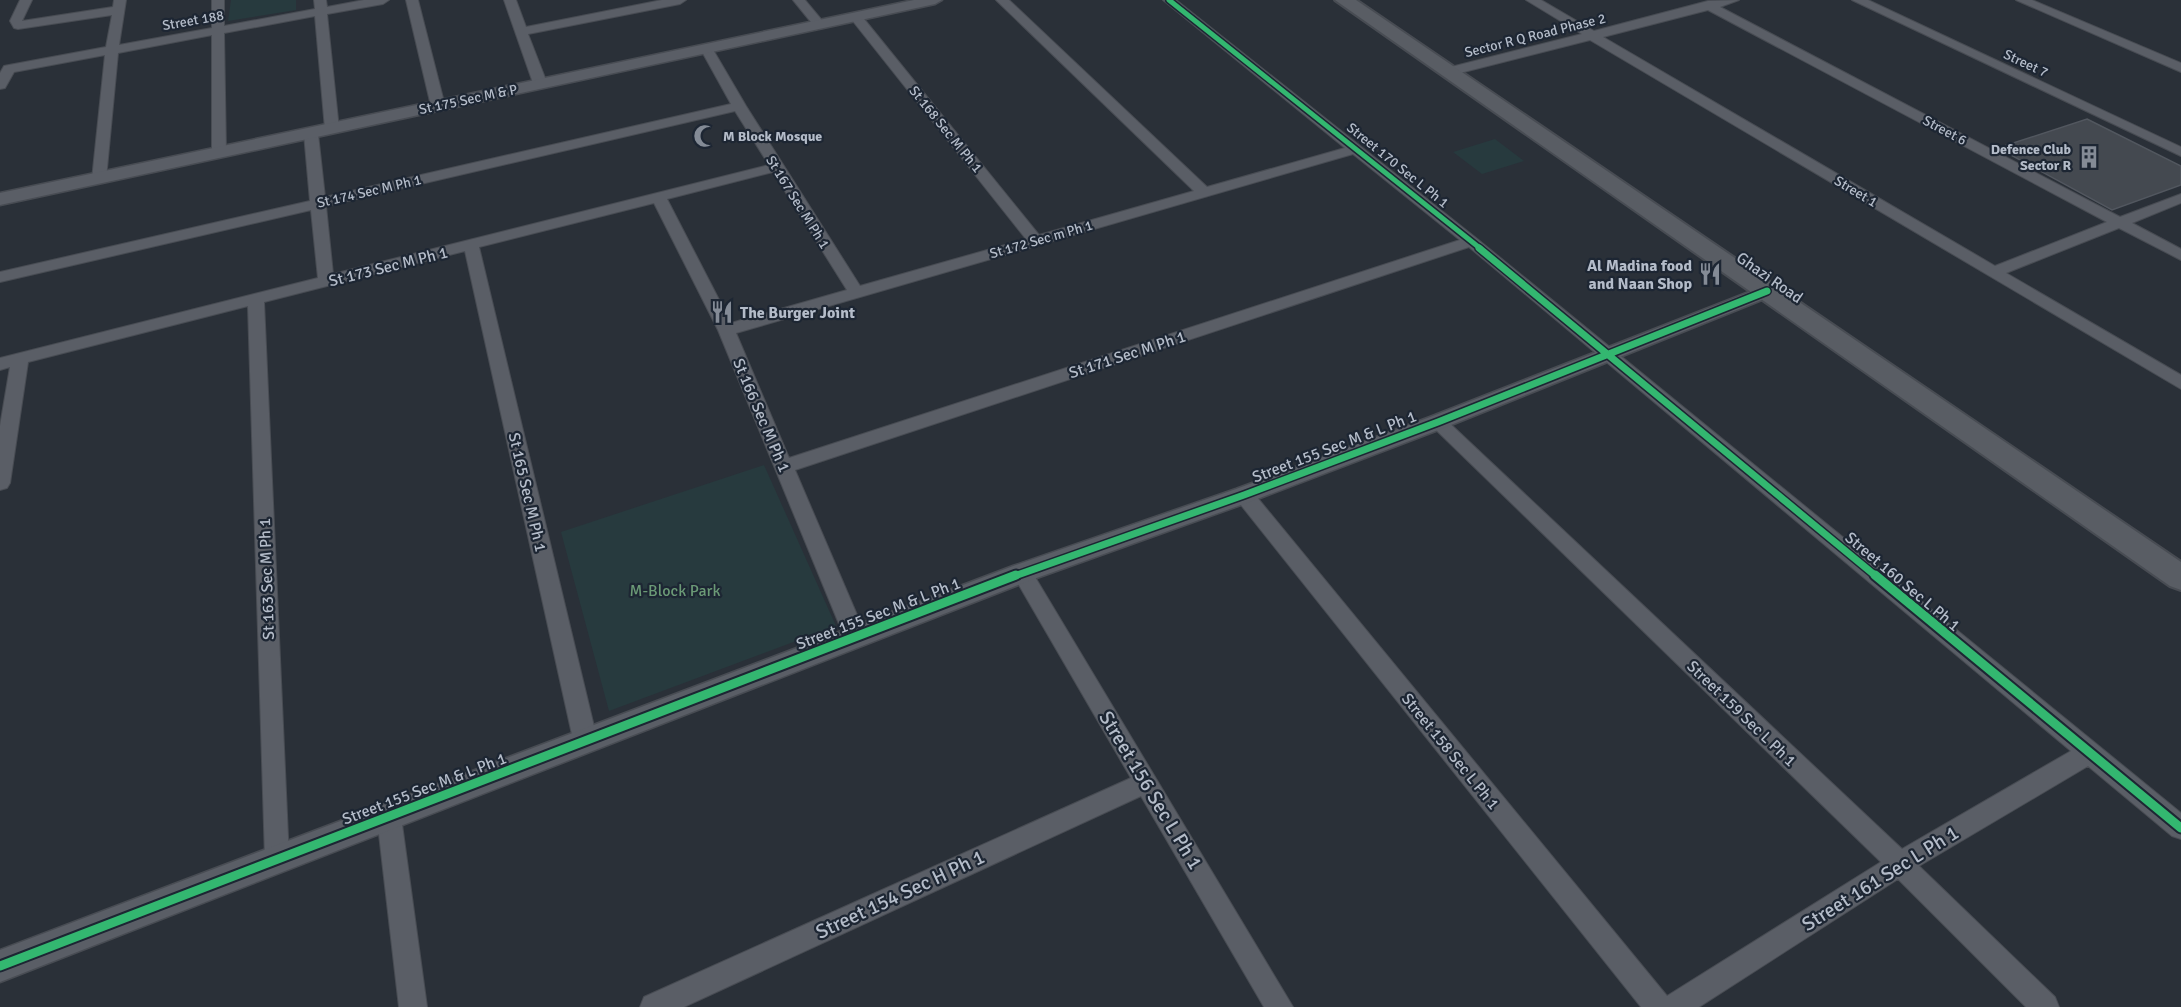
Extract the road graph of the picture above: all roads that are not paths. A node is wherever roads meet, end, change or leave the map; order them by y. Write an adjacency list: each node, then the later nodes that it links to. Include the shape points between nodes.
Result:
1 (26, 0): 17 (street, via 16,21 18,25)
2 (218, 0): 23 (street)
3 (383, 0): 19 (street, Street 188)
4 (412, 0): 32 (street)
5 (510, 0): 24 (street)
6 (605, 0): 20 (street)
7 (680, 0): 20 (street)
8 (800, 0): 22 (street)
9 (935, 0): 21 (street, St 175 Sec M & P)
10 (1002, 0): 41 (street)
11 (1169, 0): 36 (street, Street 170 Sec L Ph 1)
12 (1344, 0): 29 (main road, Ghazi Road)
13 (1532, 0): 25 (street, Street 1)
14 (1733, 0): 18 (street, Sector R Q Road Phase 2)
15 (1858, 0): 38 (street, Street 7)
16 (2022, 0): 28 (street)
17 (120, 5): 27 (street)
18 (1708, 5): 25 (street, Sector R Q Road Phase 2); 46 (street, Street 6)
19 (321, 6): 23 (street, Street 188); 34 (street)
20 (612, 14): 24 (street)
21 (856, 17): 22 (street, St 175 Sec M & P); 47 (street, St 168 Sec M Ph 1)
22 (819, 24): 26 (street, St 175 Sec M & P)
23 (218, 31): 27 (street, Street 188); 37 (street)
24 (523, 31): 30 (street)
25 (1594, 36): 29 (street, Sector R Q Road Phase 2); 51 (street, Street 1)
26 (706, 48): 30 (street, St 175 Sec M & P); 33 (street, St 167 Sec M Ph 1)
27 (112, 50): 31 (street, Street 188, via 9,69); 40 (street)
28 (2181, 68)
29 (1448, 72): 54 (main road, Ghazi Road)
30 (540, 83): 32 (street, St 175 Sec M & P)
31 (0, 85)
32 (438, 106): 34 (street, St 175 Sec M & P)
33 (739, 106): 39 (street, St 167 Sec M Ph 1); 45 (street, St 174 Sec M Ph 1)
34 (332, 129): 35 (street, St 175 Sec M & P)
35 (311, 134): 37 (street, St 175 Sec M & P); 45 (street)
36 (1356, 149): 41 (street, St 172 Sec m Ph 1); 48 (street, Street 170 Sec L Ph 1)
37 (219, 152): 40 (street, St 175 Sec M & P)
38 (2181, 152)
39 (776, 167): 42 (street, St 173 Sec M Ph 1); 55 (street, St 167 Sec M Ph 1)
40 (99, 179): 44 (street, St 175 Sec M & P)
41 (1204, 192): 47 (street, St 172 Sec m Ph 1)
42 (659, 198): 49 (street, St 173 Sec M Ph 1); 57 (street, St 166 Sec M Ph 1)
43 (2181, 198): 46 (street)
44 (0, 199)
45 (319, 203): 52 (street, St 174 Sec M Ph 1); 53 (street)
46 (2121, 223): 50 (street, Street 6); 51 (street)
47 (1036, 241): 55 (street, St 172 Sec m Ph 1)
48 (1471, 241): 58 (street, Street 170 Sec L Ph 1); 63 (street, St 171 Sec M Ph 1)
49 (471, 245): 53 (street, St 173 Sec M Ph 1); 69 (street, St 165 Sec M Ph 1)
50 (2181, 255)
51 (1994, 272): 61 (street, Street 1)
52 (0, 277)
53 (326, 281): 56 (street, St 173 Sec M Ph 1)
54 (1767, 291): 58 (street, Street 155 Sec M & L Ph 1); 67 (main road, Ghazi Road)
55 (855, 292): 57 (street, St 172 Sec m Ph 1)
56 (256, 299): 59 (street, St 173 Sec M Ph 1); 74 (street, St 163 Sec M Ph 1)
57 (726, 330): 63 (street, St 166 Sec M Ph 1)
58 (1608, 355): 62 (street, Street 155 Sec M & L Ph 1); 70 (street, Street 160 Sec L Ph 1)
59 (20, 359): 60 (street, St 173 Sec M Ph 1); 64 (street)
60 (0, 364)
61 (2181, 383)
62 (1438, 422): 65 (street, Street 155 Sec M & L Ph 1); 75 (street, Street 159 Sec L Ph 1)
63 (784, 467): 68 (street, St 166 Sec M Ph 1)
64 (0, 483)
65 (1244, 495): 66 (street, Street 155 Sec M & L Ph 1); 80 (street, Street 158 Sec L Ph 1)
66 (1022, 573): 68 (street, Street 155 Sec M & L Ph 1); 71 (street, Street 156 Sec L Ph 1)
67 (2181, 578)
68 (855, 636): 69 (street, Street 155 Sec M & L Ph 1)
69 (585, 739): 72 (street, Street 155 Sec M & L Ph 1)
70 (2089, 753): 73 (street, Street 160 Sec L Ph 1); 75 (street, Street 161 Sec L Ph 1)
71 (1146, 782): 78 (street, Street 154 Sec H Ph 1); 79 (street, Street 156 Sec L Ph 1)
72 (389, 817): 74 (street, Street 155 Sec M & L Ph 1); 77 (street)
73 (2181, 828)
74 (277, 859): 76 (street, Street 155 Sec M & L Ph 1)
75 (1900, 864): 81 (street, Street 161 Sec L Ph 1); 82 (street, Street 159 Sec L Ph 1)
76 (0, 966)
77 (413, 1007)
78 (654, 1007)
79 (1279, 1007)
80 (1658, 1007)
81 (1674, 1007)
82 (2045, 1007)

